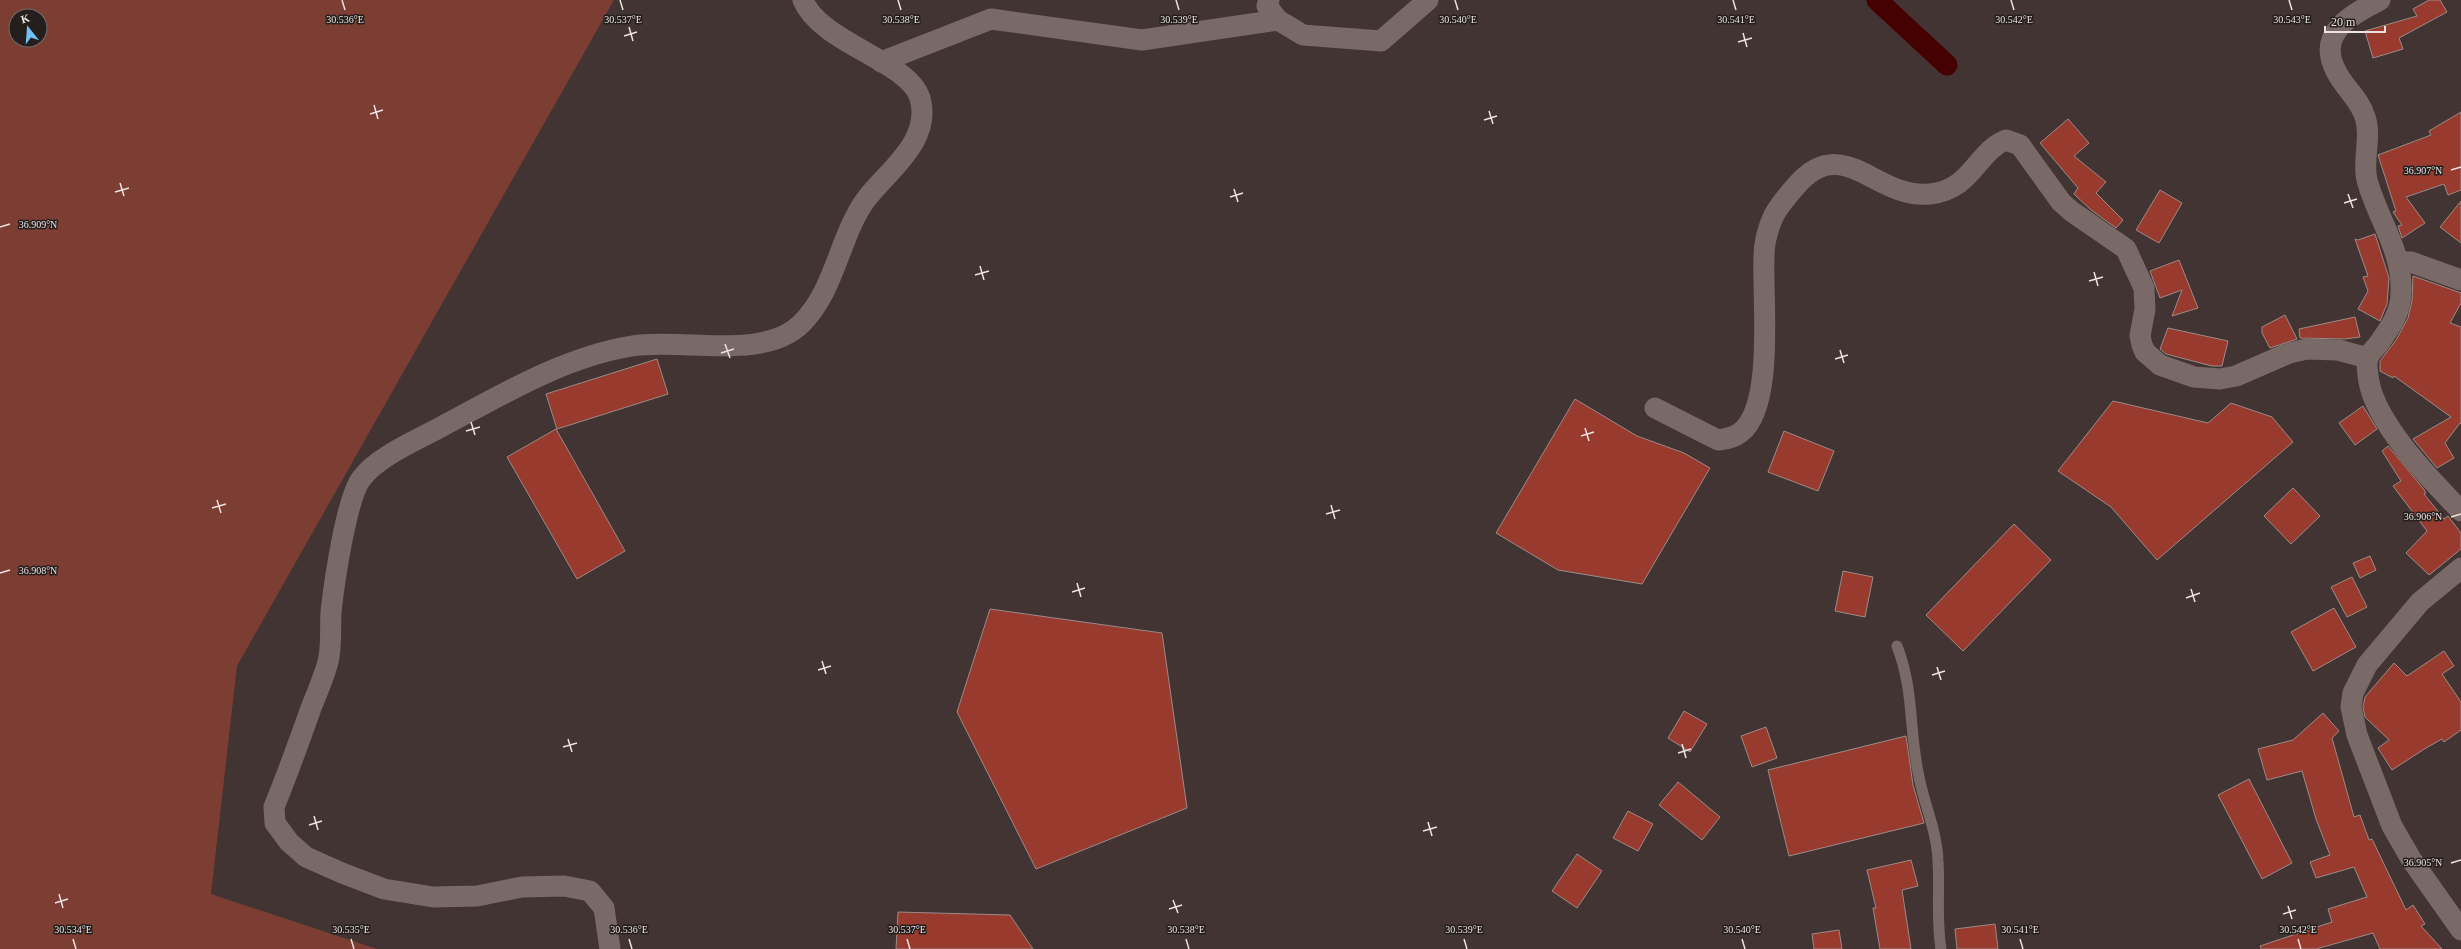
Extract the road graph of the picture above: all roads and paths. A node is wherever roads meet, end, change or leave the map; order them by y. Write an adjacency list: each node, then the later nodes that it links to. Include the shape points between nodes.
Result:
1 (803, 0): 6 (street, via 808,12 829,30)
2 (1269, 0): 5 (street, via 1267,6)
3 (1428, 0): 5 (street, via 1381,41 1303,35)
4 (2380, 0): 7 (street, via 2351,15 2339,27 2331,47 2332,61 2336,72 2360,105 2365,117 2368,130 2367,179)
5 (1278, 20): 6 (street, via 1142,40 991,19)
6 (881, 62): 15 (street, via 907,79 920,97 920,120 912,146 902,161 859,209 822,294 801,324 773,340 753,344 665,343 632,346 594,355 536,377 404,447 374,467 360,480 352,505 342,545 332,608 328,661 274,807 275,823 289,842 306,857 384,889 433,897 477,896 522,887 564,886 590,891 604,908)
7 (2399, 262): 8 (street, via 2411,262); 9 (street, via 2401,293 2395,320)
8 (2459, 276)
9 (2368, 358): 10 (street, via 2338,350 2307,349 2289,353 2244,373 2220,379 2194,378 2160,366 2148,356 2142,345 2140,336 2145,294 2126,249 2061,202 2020,145 2006,140 1997,143 1959,184 1930,194 1900,191 1839,164 1826,164 1814,168 1783,201 1767,233 1764,255 1764,361 1756,406 1747,426 1728,439 1718,440); 11 (street, via 2369,382 2382,416 2429,478)
10 (1656, 408)
11 (2461, 511)
12 (2461, 568): 14 (street, via 2420,602 2368,665 2359,678 2351,707 2357,735 2392,826 2411,859)
13 (1897, 646): 16 (lane, via 1910,694 1911,735 1918,774 1937,848 1937,926)
14 (2461, 930)
15 (610, 949)
16 (1941, 949)

